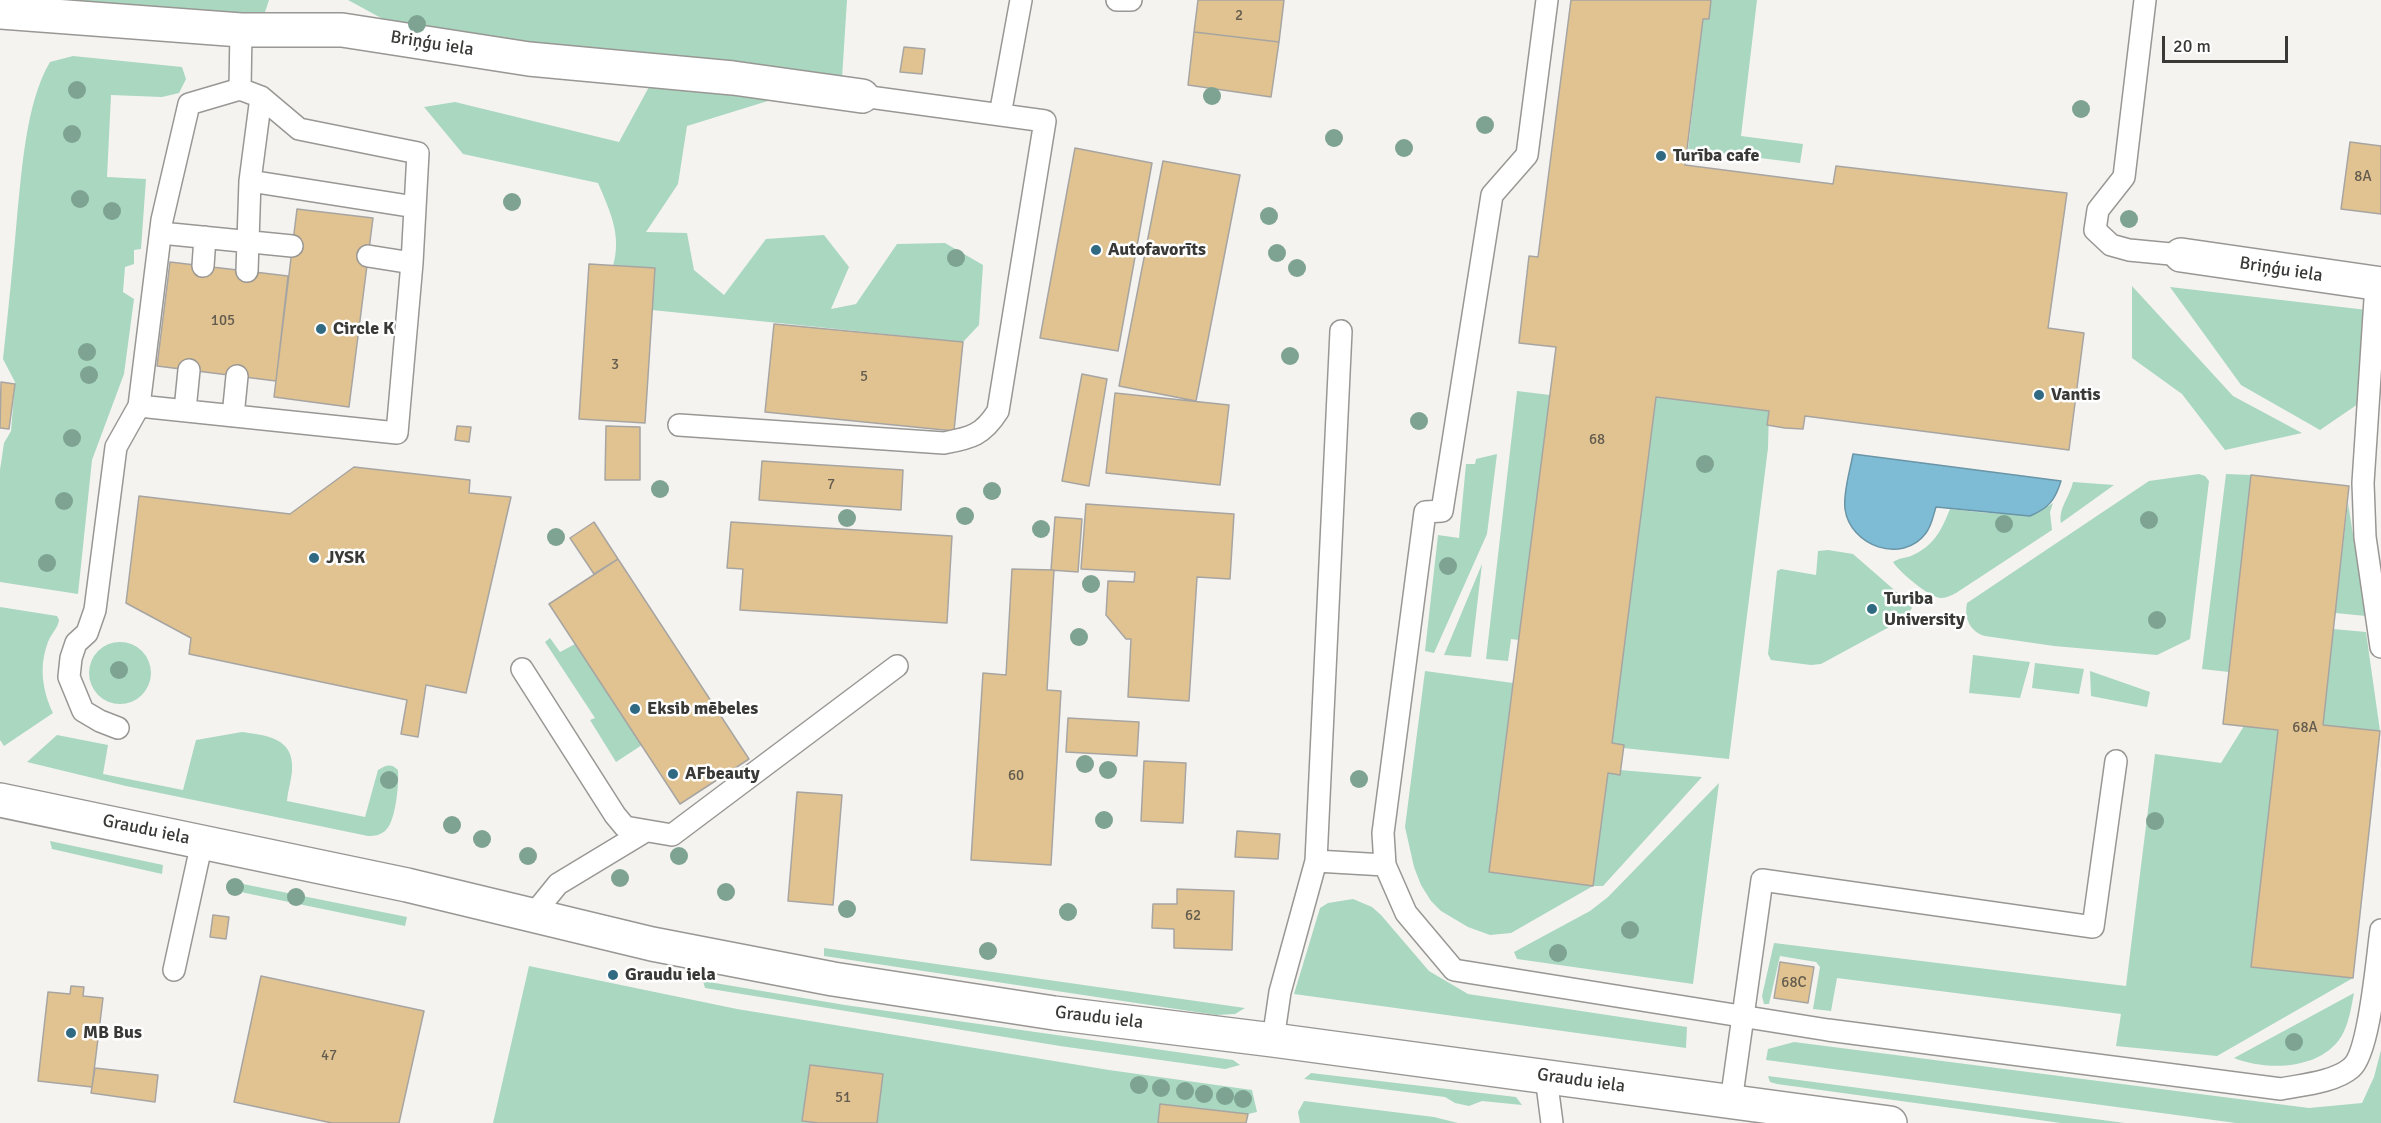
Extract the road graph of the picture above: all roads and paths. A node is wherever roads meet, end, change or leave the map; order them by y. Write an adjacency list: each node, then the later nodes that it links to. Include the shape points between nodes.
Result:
1 (1021, 0): 11 (lane)
2 (1117, 0): 3 (lane)
3 (1131, 0)
4 (1547, 0): 41 (lane, via 1527,155 1492,195 1442,512 1425,512 1383,833)
5 (2145, 0): 18 (lane, via 2124,177 2098,210 2095,230 2111,245)
6 (0, 12): 7 (main road, Briņģu iela)
7 (241, 30): 8 (lane); 9 (main road, Briņģu iela, via 342,30 529,59 733,78)
8 (240, 89): 10 (lane); 14 (lane, via 189,104)
9 (862, 96): 11 (lane)
10 (261, 97): 12 (lane); 13 (lane, via 299,129 418,153)
11 (1000, 115): 30 (lane, via 1045,121 998,411 988,426 969,439 945,443)
12 (250, 181): 13 (lane); 16 (lane)
13 (415, 207): 20 (lane)
14 (160, 233): 15 (lane); 27 (lane)
15 (205, 237): 16 (lane); 21 (lane)
16 (249, 243): 17 (lane); 22 (lane)
17 (292, 246)
18 (2181, 255): 23 (main road, Briņģu iela)
19 (368, 256): 20 (lane)
20 (412, 263): 29 (lane, via 397,433)
21 (202, 266)
22 (247, 271)
23 (2378, 284): 31 (lane, via 2363,483)
24 (1341, 332): 40 (lane)
25 (189, 370): 28 (lane)
26 (237, 376): 29 (lane)
27 (139, 406): 28 (lane); 35 (lane, via 116,447 95,610 87,633 76,643 69,677 83,711)
28 (185, 410): 29 (lane)
29 (233, 416)
30 (679, 425)
31 (2373, 538): 32 (lane)
32 (2381, 647)
33 (897, 666): 38 (lane, via 672,835)
34 (522, 669): 38 (lane, via 615,815 625,827)
35 (118, 728)
36 (2116, 760): 45 (lane, via 2093,927 1762,880)
37 (0, 800): 39 (main road, Graudu iela)
38 (644, 832): 42 (lane, via 558,884)
39 (202, 842): 42 (main road, Graudu iela); 44 (lane)
40 (1316, 861): 41 (lane); 46 (lane, via 1280,992)
41 (1385, 865): 45 (lane, via 1406,913 1454,970)
42 (532, 916): 46 (main road, Graudu iela, via 833,979 1054,1013)
43 (2381, 930): 45 (lane, via 2365,1041 2352,1068 2326,1080 2281,1089)
44 (174, 970)
45 (1743, 1017): 48 (lane)
46 (1273, 1040): 47 (main road, Graudu iela)
47 (1546, 1077): 48 (main road, Graudu iela); 49 (lane)
48 (1731, 1102): 50 (main road, Graudu iela)
49 (1552, 1123)
50 (1890, 1123)

